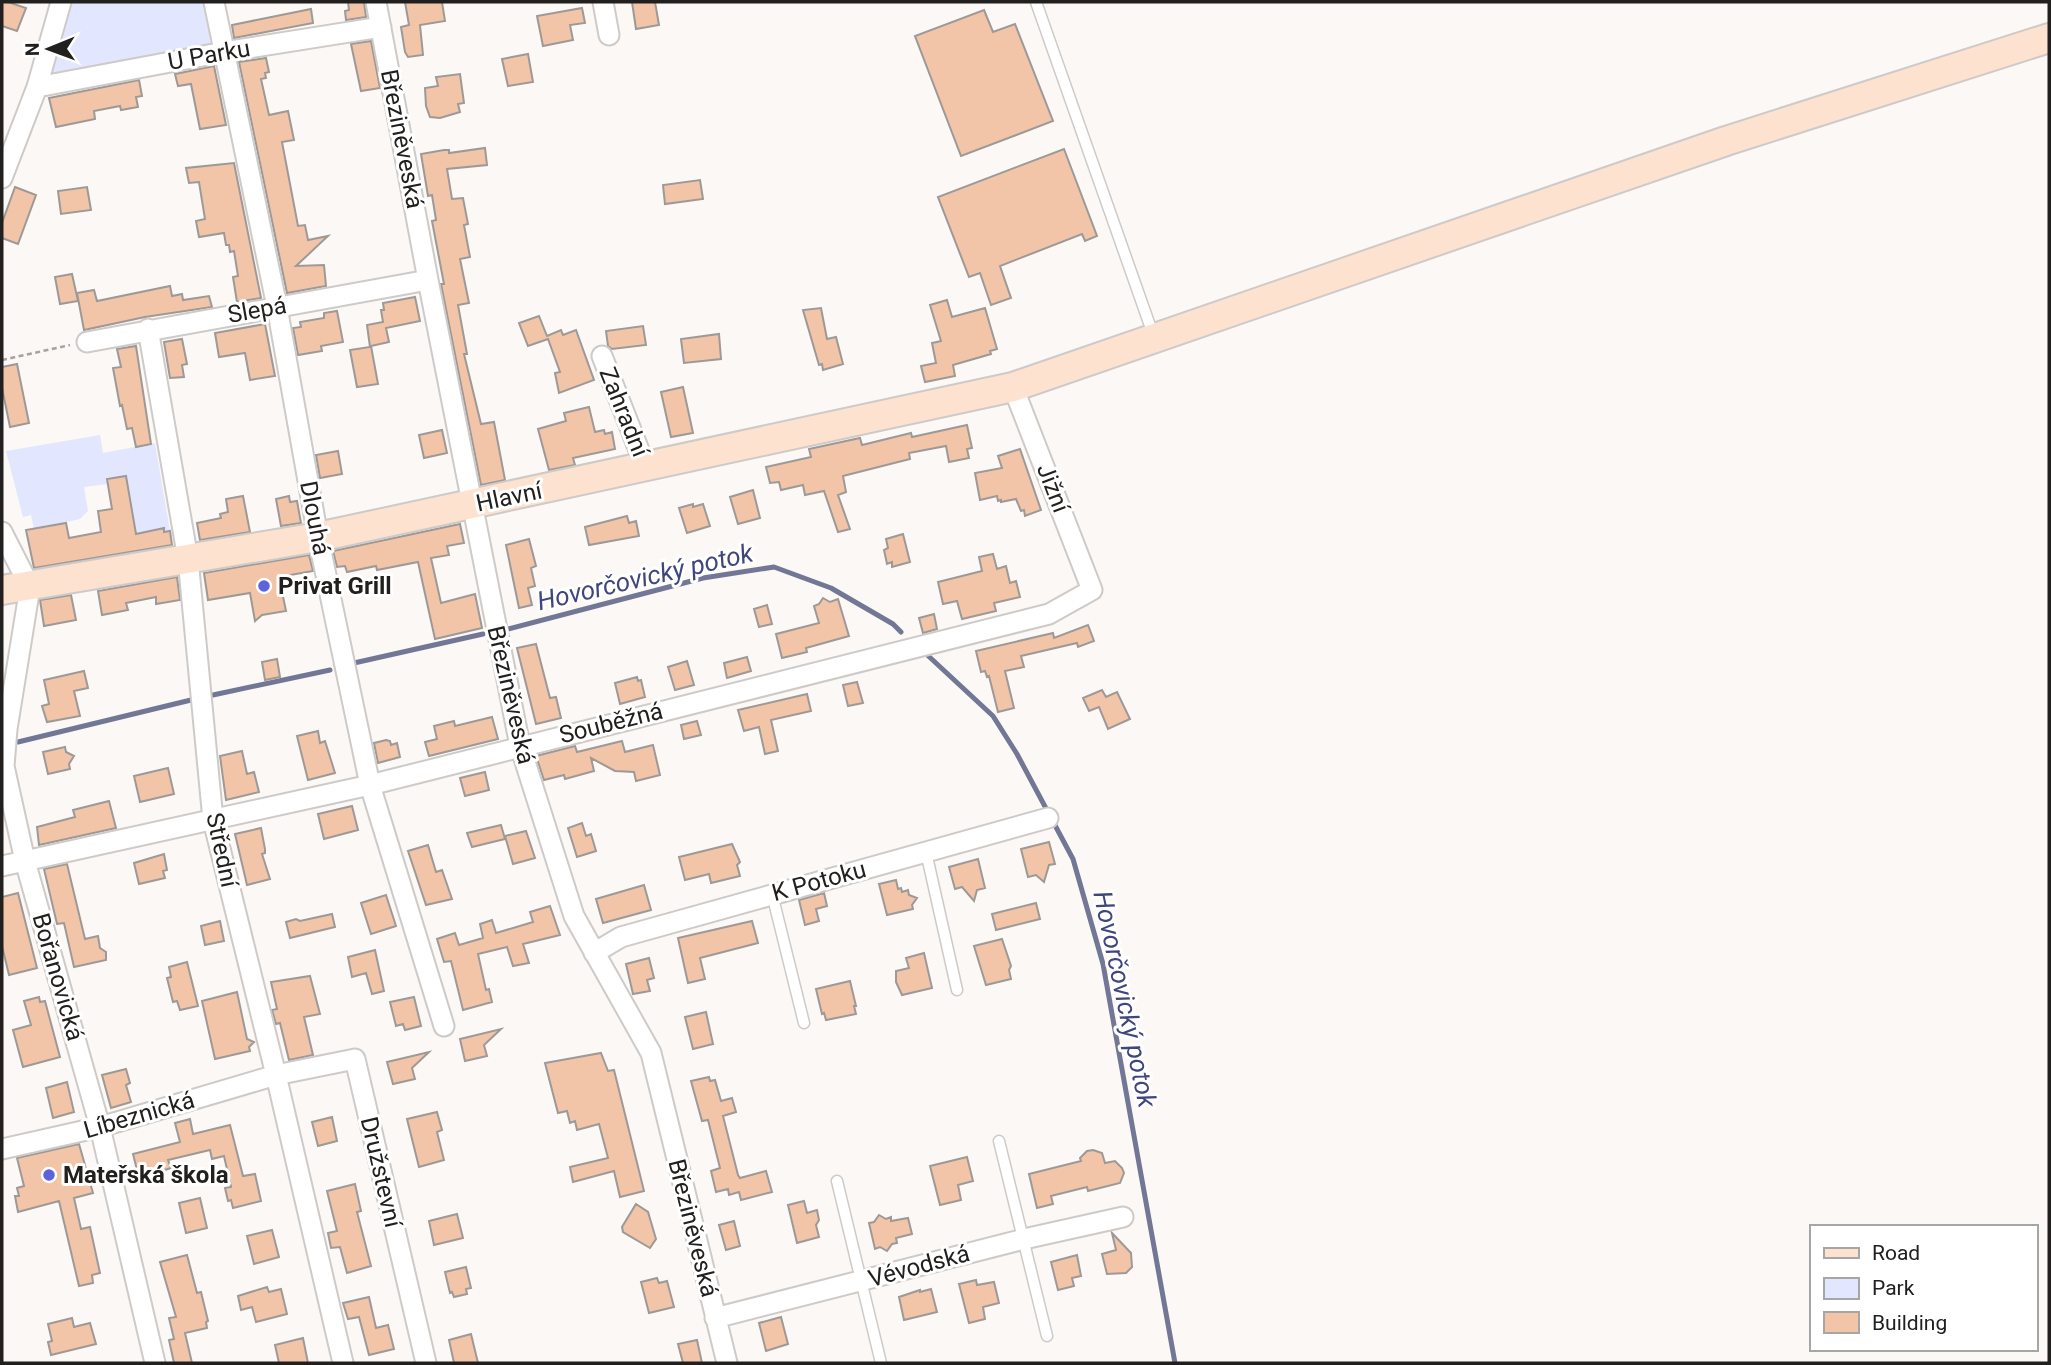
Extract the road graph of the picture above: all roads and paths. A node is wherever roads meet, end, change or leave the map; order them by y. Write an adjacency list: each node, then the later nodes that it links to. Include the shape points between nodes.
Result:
1 (61, 2): 10 (street)
2 (214, 2): 9 (street, Dlouhá)
3 (376, 2): 6 (street, Březiněveská)
4 (603, 2): 7 (street)
5 (1036, 2): 15 (lane)
6 (381, 27): 9 (street, U Parku); 12 (street, Březiněveská)
7 (609, 35)
8 (2049, 37): 15 (street, Hlavní, via 1714,145)
9 (224, 52): 10 (street, U Parku); 13 (street, Dlouhá)
10 (37, 87): 11 (street)
11 (2, 178)
12 (428, 280): 13 (street, Slepá); 21 (street, Březiněveská)
13 (277, 307): 14 (street, Slepá); 23 (street, Dlouhá)
14 (148, 329): 16 (street, Slepá); 24 (street, Střední)
15 (1154, 338): 19 (street, Hlavní)
16 (87, 342): 18 (path)
17 (602, 356): 20 (street, Zahradní)
18 (2, 360)
19 (1013, 387): 20 (street, Hlavní); 27 (street, Jižní)
20 (646, 468): 21 (street, Hlavní)
21 (471, 504): 23 (street, Hlavní); 29 (street, Březiněveská)
22 (2, 532): 25 (street)
23 (317, 537): 24 (street, Hlavní); 30 (street, Dlouhá)
24 (188, 559): 25 (street, Hlavní); 32 (street, Střední)
25 (30, 587): 26 (street, Hlavní); 28 (street, Bořanovická)
26 (2, 590)
27 (1092, 590): 29 (street, Souběžná, via 1049,614)
28 (4, 725): 34 (street, Bořanovická, via 4,766)
29 (520, 746): 30 (street, Souběžná); 37 (street, Březiněveská, via 574,916)
30 (370, 785): 32 (street, Souběžná); 40 (street, Dlouhá)
31 (1048, 818): 33 (street, K Potoku)
32 (213, 821): 34 (street, Souběžná); 41 (street, Střední)
33 (926, 852): 36 (street, K Potoku); 38 (lane)
34 (25, 861): 35 (street, Souběžná); 42 (street, Bořanovická)
35 (2, 866)
36 (772, 893): 37 (street, K Potoku, via 621,937); 39 (lane)
37 (594, 953): 49 (street, Březiněveská, via 651,1053)
38 (957, 990)
39 (804, 1023)
40 (444, 1026)
41 (276, 1075): 42 (street, Líbeznická); 52 (street, Střední); 53 (street, Družstevní, via 355,1059)
42 (100, 1127): 44 (street, Líbeznická); 51 (street, Bořanovická)
43 (999, 1141): 47 (lane)
44 (2, 1149)
45 (837, 1181): 48 (lane)
46 (1123, 1217): 47 (street, Vévodská)
47 (1024, 1239): 48 (street, Vévodská); 50 (lane)
48 (863, 1281): 49 (street, Vévodská); 55 (lane)
49 (715, 1318): 54 (street, Březiněveská)
50 (1047, 1336)
51 (155, 1363)
52 (342, 1363)
53 (426, 1363)
54 (727, 1363)
55 (881, 1363)

